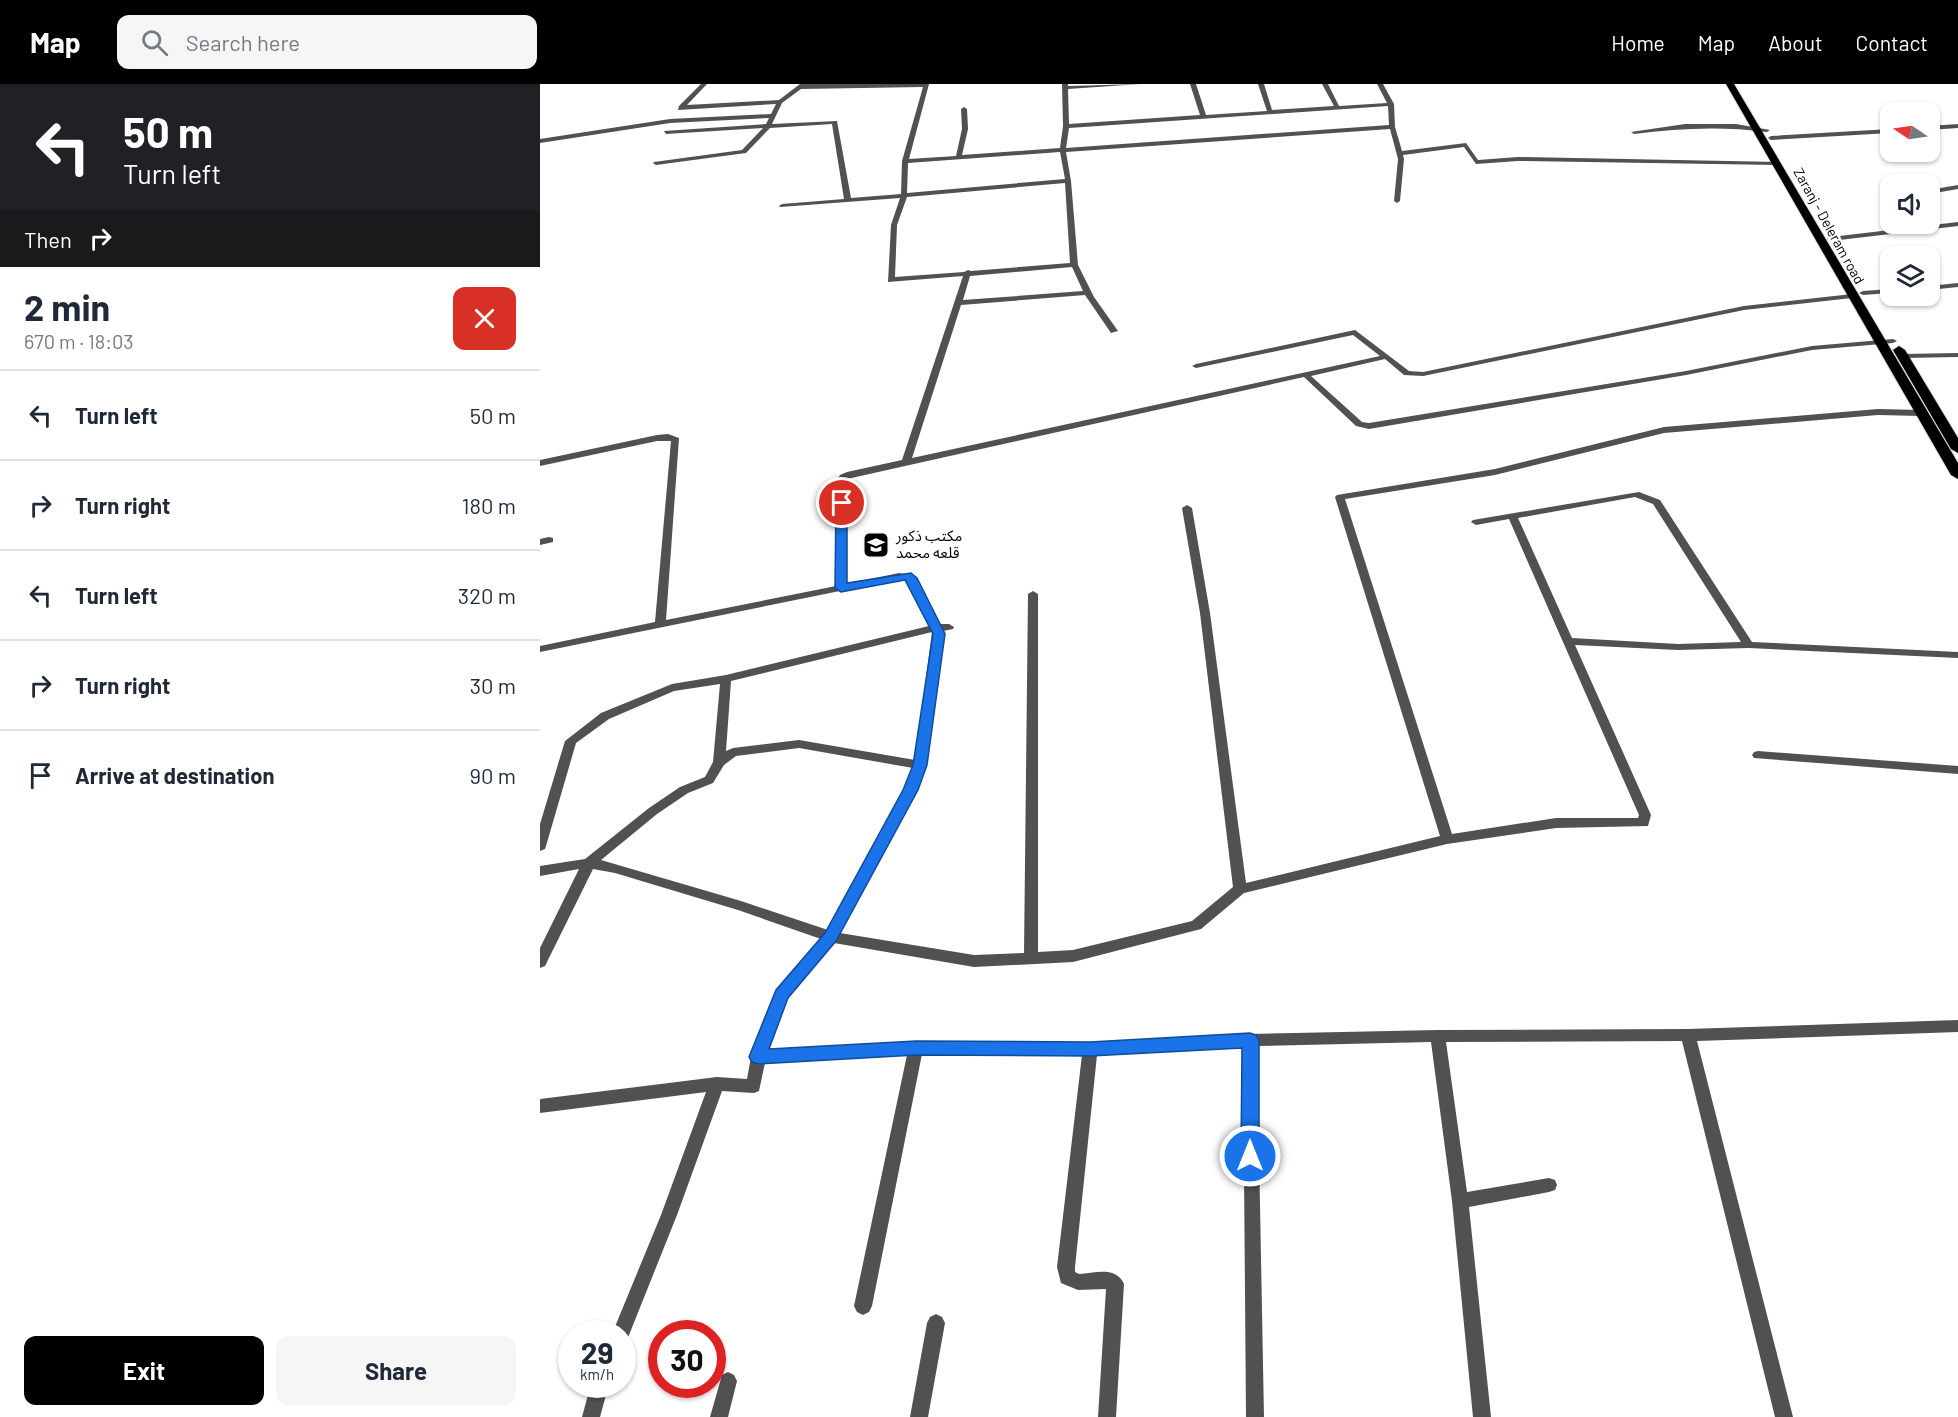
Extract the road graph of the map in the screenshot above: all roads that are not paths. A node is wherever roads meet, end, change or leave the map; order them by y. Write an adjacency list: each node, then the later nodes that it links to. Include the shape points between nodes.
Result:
1 (704, 84): 14 (street)
2 (1138, 84): 11 (street)
3 (1193, 84): 19 (street)
4 (1261, 84): 17 (street)
5 (1325, 84): 15 (street)
6 (1380, 84): 13 (street)
7 (1730, 84): 28 (highway, Zaranj - Deleram road)
8 (1738, 84): 28 (highway, Zaranj - Deleram road)
9 (926, 85): 10 (street); 33 (street)
10 (802, 86): 12 (street)
11 (1065, 86): 22 (street)
12 (780, 102): 14 (street); 18 (street)
13 (1391, 104): 15 (street); 24 (street)
14 (681, 107): 20 (street)
15 (1337, 107): 17 (street)
16 (964, 109): 32 (street, via 965,129)
17 (1270, 112): 19 (street)
18 (772, 116): 20 (street); 21 (street)
19 (1203, 116): 22 (street)
20 (670, 121): 21 (street, via 665,133); 29 (street)
21 (768, 126): 34 (street, via 744,152 735,155); 40 (street, via 835,122)
22 (1066, 126): 30 (street)
23 (1958, 126): 25 (street)
24 (1392, 127): 30 (street); 31 (street)
25 (1940, 127)
26 (1880, 131): 28 (street)
27 (1634, 132): 28 (street, via 1684,126 1736,126)
28 (1765, 132): 35 (highway, Zaranj - Deleram road); 44 (highway, Zaranj - Deleram road)
29 (540, 141)
30 (1063, 150): 32 (street); 36 (street)
31 (1400, 153): 35 (street, via 1467,145 1476,162 1518,159); 41 (street)
32 (959, 157): 33 (street)
33 (905, 161): 39 (street)
34 (656, 163)
35 (1777, 163): 51 (highway, Zaranj - Deleram road)
36 (1068, 181): 39 (street); 45 (street)
37 (1958, 187): 38 (street)
38 (1940, 190)
39 (904, 196): 40 (street); 46 (street, via 894,225 891,280)
40 (848, 200): 42 (street)
41 (1397, 201)
42 (782, 206)
43 (1958, 224): 44 (street)
44 (1831, 239): 51 (highway, Zaranj - Deleram road)
45 (1074, 265): 46 (street); 50 (street)
46 (968, 272): 52 (street)
47 (1958, 285): 48 (street)
48 (1940, 287)
49 (1880, 292): 51 (street)
50 (1088, 293): 52 (street); 53 (street)
51 (1857, 295): 54 (highway, Zaranj - Deleram road); 55 (highway, Zaranj - Deleram road); 58 (street, via 1744,308 1423,374 1407,373)
52 (958, 303): 63 (street)
53 (1114, 331)
54 (1893, 341): 55 (street); 57 (highway, Zaranj - Deleram road)
55 (1880, 342): 60 (street, via 1812,348 1369,426 1359,424); 61 (highway, Zaranj - Deleram road)
56 (1958, 355): 57 (street)
57 (1903, 356): 62 (highway, Zaranj - Deleram road)
58 (1385, 357): 59 (street, via 1355,332); 60 (street)
59 (1196, 366)
60 (1306, 375): 63 (street)
61 (1921, 413): 65 (highway, Zaranj - Deleram road); 82 (street, via 1878,412 1664,430 1495,471 1340,497)
62 (1958, 449)
63 (907, 460): 69 (street, via 843,477)
64 (540, 463): 71 (street, via 657,438 676,440)
65 (1958, 475)
66 (1187, 508): 86 (street, via 1205,613)
67 (1512, 515): 68 (street); 73 (street); 74 (street, via 1636,494 1658,502)
68 (1476, 522)
69 (841, 588): 71 (street); 72 (street, via 907,576)
70 (1033, 594): 88 (street)
71 (660, 624): 75 (street)
72 (942, 627): 77 (street); 80 (street)
73 (1568, 641): 74 (street, via 1678,647); 82 (street, via 1645,814 1644,823 1556,823)
74 (1749, 645): 76 (street)
75 (540, 649)
76 (1958, 655)
77 (726, 679): 79 (street); 83 (street, via 672,688 605,716 571,741)
78 (1758, 755): 81 (street)
79 (719, 762): 80 (street, via 733,752 799,744); 84 (street, via 709,780 684,790 653,811)
80 (920, 765): 87 (street)
81 (1958, 770)
82 (1447, 839): 86 (street)
83 (540, 846)
84 (589, 863): 85 (street); 87 (street, via 741,906); 89 (street)
85 (540, 871)
86 (1240, 889): 88 (street, via 1196,925 1073,956)
87 (831, 937): 88 (street, via 974,961); 96 (street, via 781,995)
88 (1031, 958)
89 (540, 962)
90 (1958, 1026): 91 (street)
91 (1688, 1035): 92 (street); 112 (street)
92 (1438, 1036): 93 (street); 100 (street)
93 (1250, 1040): 95 (street); 110 (street)
94 (916, 1048): 95 (street); 96 (street); 101 (street)
95 (1090, 1049): 109 (street, via 1066,1266 1067,1277 1078,1281 1111,1280 1115,1284)
96 (758, 1057): 97 (street, via 754,1086)
97 (717, 1084): 98 (street); 102 (street)
98 (540, 1106)
99 (1550, 1185): 100 (street)
100 (1460, 1201): 111 (street)
101 (862, 1306)
102 (627, 1320)
103 (936, 1323): 108 (street)
104 (728, 1381): 107 (street)
105 (596, 1398): 106 (street)
106 (591, 1417)
107 (719, 1417)
108 (919, 1417)
109 (1107, 1417)
110 (1255, 1417)
111 (1482, 1417)
112 (1784, 1417)

